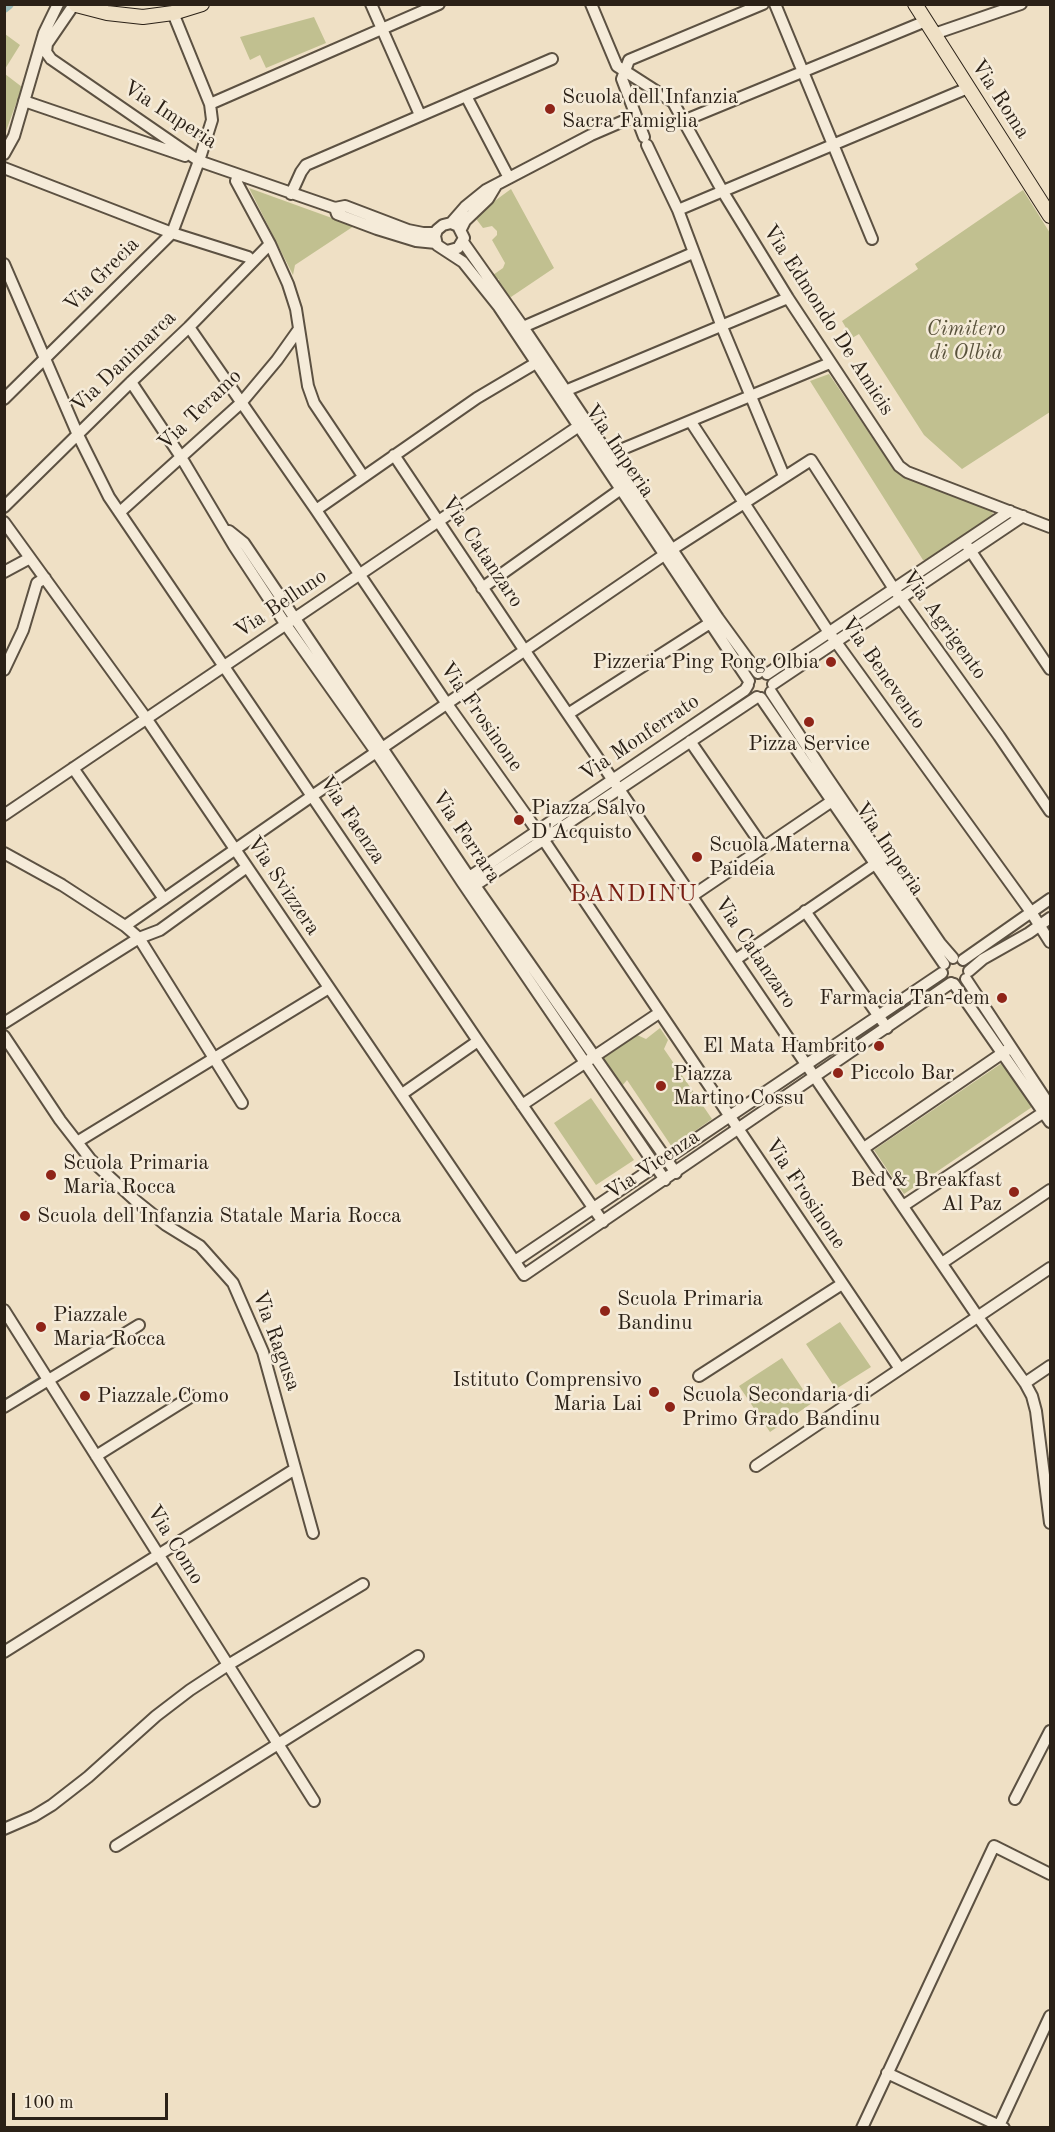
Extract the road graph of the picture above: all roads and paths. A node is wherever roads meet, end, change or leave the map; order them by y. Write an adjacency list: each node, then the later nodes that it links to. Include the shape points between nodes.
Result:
1 (58, 4): 18 (street, via 37,52)
2 (202, 4): 12 (main road)
3 (371, 4): 14 (street)
4 (439, 4): 14 (street)
5 (591, 4): 19 (street, via 617,66)
6 (763, 4): 19 (street, via 629,60)
7 (775, 4): 20 (street)
8 (915, 4): 13 (main road, Via Roma)
9 (73, 5): 11 (main road); 16 (street, via 47,44 46,52)
10 (1019, 5): 15 (street)
11 (103, 9): 12 (main road, via 143,17)
12 (173, 13): 24 (street)
13 (926, 21): 15 (main road, Via Roma); 20 (street)
14 (380, 29): 24 (street); 25 (street)
15 (934, 34): 21 (main road, Via Roma)
16 (51, 59): 18 (street); 28 (street, Via Imperia)
17 (552, 59): 22 (street)
18 (35, 67): 23 (street)
19 (625, 71): 26 (street, via 622,79); 27 (street, Via Edmondo De Amicis, via 673,102)
20 (802, 73): 27 (street); 29 (street)
21 (968, 88): 29 (street); 40 (main road, Via Roma)
22 (466, 96): 25 (street); 35 (street)
23 (24, 101): 30 (street); 31 (street, via 14,136)
24 (210, 104): 32 (street, Via Grecia, via 212,120)
25 (420, 115): 38 (street, via 306,165)
26 (635, 116): 35 (street); 39 (street)
27 (683, 121): 37 (street, Via Edmondo De Amicis)
28 (160, 134): 30 (street); 32 (street, Via Imperia)
29 (832, 145): 37 (street); 45 (street)
30 (155, 146): 32 (street)
31 (4, 154)
32 (200, 161): 34 (street, Via Imperia); 43 (street, Via Grecia)
33 (4, 168): 43 (street)
34 (238, 175): 38 (street, Via Imperia); 47 (street, via 236,181)
35 (509, 178): 36 (street)
36 (498, 184): 41 (street); 42 (street)
37 (723, 192): 39 (street); 52 (street, Via Edmondo De Amicis)
38 (291, 194): 44 (street, Via Imperia, via 335,208 345,206)
39 (678, 210): 49 (street)
40 (1050, 216)
41 (450, 223): 42 (street); 44 (street, via 440,227)
42 (461, 229): 46 (street)
43 (172, 233): 50 (street); 57 (street, Via Grecia)
44 (436, 238): 48 (street, via 439,248)
45 (872, 239)
46 (463, 242): 48 (street); 54 (street, Via Imperia)
47 (270, 244): 50 (street, Via Danimarca); 56 (street, via 288,284)
48 (447, 251): 58 (street, Via Imperia, via 471,271)
49 (693, 253): 54 (street); 55 (street)
50 (252, 261): 53 (street, Via Danimarca)
51 (4, 264): 57 (street, Via Faenza)
52 (788, 298): 55 (street); 59 (street, Via Edmondo De Amicis)
53 (189, 327): 60 (street, Via Danimarca); 64 (street, Via Frosinone)
54 (523, 327): 61 (street, Via Imperia)
55 (722, 327): 61 (street); 62 (street)
56 (299, 329): 64 (street, Via Teramo); 71 (street, via 314,403)
57 (45, 360): 63 (street, Via Grecia); 67 (street, Via Faenza)
58 (536, 363): 66 (street, Via Imperia); 68 (street)
59 (830, 363): 62 (street); 77 (street, Via Edmondo De Amicis, via 899,466)
60 (131, 382): 67 (street, Via Danimarca); 70 (street, Via Ferrara)
61 (565, 391): 69 (street, Via Imperia)
62 (750, 396): 65 (street); 72 (street)
63 (4, 399)
64 (241, 403): 70 (street, Via Teramo); 76 (street, Via Frosinone)
65 (691, 422): 69 (street); 74 (street, Via Benevento)
66 (579, 426): 73 (street, Via Imperia); 80 (street, Via Belluno)
67 (78, 435): 75 (street, Via Danimarca); 78 (street, Via Faenza)
68 (394, 455): 71 (street); 80 (street, Via Catanzaro)
69 (608, 455): 85 (street, Via Imperia)
70 (181, 457): 78 (street, Via Teramo); 93 (street, Via Ferrara, via 223,525 244,543)
71 (363, 476): 76 (street)
72 (784, 476): 74 (street); 91 (street, Via Agrigento, via 810,460)
73 (621, 489): 85 (street, Via Imperia); 90 (street)
74 (744, 502): 85 (street); 95 (street, Via Benevento)
75 (4, 507)
76 (316, 510): 88 (street, Via Frosinone)
77 (1010, 510): 79 (street, Via Edmondo De Amicis); 83 (street)
78 (120, 512): 97 (street, Via Faenza)
79 (1023, 516): 82 (street, Via Edmondo De Amicis); 84 (street)
80 (437, 521): 88 (street, Via Belluno); 90 (street, Via Catanzaro)
81 (4, 522): 86 (street, Via Svizzera)
82 (1050, 527)
83 (964, 541): 84 (street); 91 (street)
84 (972, 551): 92 (street); 98 (street)
85 (668, 553): 94 (street, Via Imperia); 96 (street); 100 (street, Via Imperia, via 748,661)
86 (30, 558): 87 (street); 89 (street, Via Svizzera)
87 (4, 572)
88 (360, 574): 93 (street, Via Belluno); 104 (street, Via Frosinone)
89 (45, 578): 99 (street, via 38,583); 106 (street, Via Svizzera)
90 (482, 588): 96 (street, Via Catanzaro)
91 (894, 589): 92 (street, Via Agrigento); 95 (street)
92 (901, 599): 95 (street); 113 (street, Via Agrigento)
93 (290, 622): 97 (street, Via Belluno); 108 (street, Via Ferrara)
94 (710, 623): 101 (street, Via Imperia); 105 (street)
95 (833, 637): 100 (street); 102 (street); 126 (street, Via Benevento)
96 (525, 651): 104 (street); 105 (street, Via Catanzaro)
97 (224, 666): 106 (street, Via Belluno); 111 (street, Via Faenza)
98 (1050, 669)
99 (4, 670)
100 (762, 673): 101 (street, Via Monferrato); 102 (street, Via Imperia)
101 (749, 682): 103 (street, Via Imperia, via 750,692); 110 (street, Via Monferrato, via 745,690)
102 (772, 688): 103 (street, Via Monferrato); 133 (street, Via Imperia)
103 (759, 698): 107 (street, Via Monferrato); 112 (street, Via Imperia)
104 (447, 704): 108 (street); 115 (street, Via Frosinone)
105 (568, 714): 110 (street, Via Catanzaro)
106 (146, 718): 109 (street, Via Belluno); 117 (street, Via Svizzera)
107 (690, 741): 110 (street, Via Monferrato); 116 (street)
108 (380, 750): 111 (street); 121 (street, Via Ferrara)
109 (73, 768): 114 (street, Via Belluno); 123 (street)
110 (616, 784): 115 (street, Via Monferrato); 122 (street, Via Catanzaro)
111 (312, 796): 117 (street); 142 (street, Via Faenza)
112 (832, 801): 116 (street); 119 (street, Via Imperia)
113 (1050, 811)
114 (5, 814)
115 (540, 835): 121 (street, Via Monferrato); 137 (street, Via Frosinone)
116 (763, 847): 122 (street)
117 (234, 850): 120 (street, Via Svizzera); 123 (street)
118 (6, 852): 128 (street)
119 (875, 864): 125 (street); 133 (street, Via Imperia)
120 (247, 867): 130 (street, via 160,930); 136 (street, Via Svizzera)
121 (469, 883): 144 (street, Via Ferrara); 146 (street, Via Ferrara)
122 (692, 896): 132 (street, Via Catanzaro)
123 (164, 899): 128 (street)
124 (1050, 899): 126 (street, Via Vicenza)
125 (805, 911): 132 (street); 138 (street)
126 (1031, 912): 129 (street, Via Benevento); 133 (street, Via Vicenza)
127 (1050, 918): 129 (street)
128 (126, 926): 130 (street)
129 (1040, 926): 131 (street, Via Benevento); 134 (street, via 983,959)
130 (139, 938): 139 (street); 145 (street)
131 (1050, 942)
132 (735, 960): 147 (street, Via Catanzaro)
133 (951, 964): 134 (street, via 968,964); 135 (street, via 944,978); 138 (street, Via Vicenza)
134 (967, 975): 135 (street, Via Vicenza); 143 (street)
135 (952, 984): 140 (street, Via Vicenza); 143 (street)
136 (329, 988): 145 (street); 149 (street, Via Svizzera)
137 (659, 1013): 144 (street); 153 (street, Via Frosinone)
138 (878, 1015): 140 (street); 147 (street, Via Vicenza)
139 (4, 1023)
140 (887, 1028): 148 (street, Via Vicenza)
141 (4, 1036): 156 (street, Via Ragusa)
142 (478, 1041): 149 (street); 151 (street, Via Faenza)
143 (1007, 1050): 152 (street); 157 (street)
144 (595, 1055): 146 (street); 158 (street, Via Ferrara)
145 (214, 1059): 150 (street); 156 (street)
146 (585, 1062): 151 (street); 159 (street, Via Ferrara)
147 (807, 1064): 148 (street, Via Catanzaro); 153 (street, Via Vicenza)
148 (816, 1077): 155 (street, Via Vicenza); 157 (street, Via Catanzaro)
149 (402, 1094): 166 (street, Via Svizzera)
150 (242, 1103)
151 (522, 1106): 164 (street, Via Faenza)
152 (1048, 1108): 154 (street); 163 (street)
153 (729, 1117): 155 (street, Via Frosinone); 158 (street, Via Vicenza)
154 (1050, 1122)
155 (738, 1130): 160 (street, Via Vicenza); 170 (street, Via Frosinone)
156 (77, 1142): 184 (street, Via Ragusa, via 136,1201 200,1246 233,1283 263,1352)
157 (864, 1148): 163 (street, Via Catanzaro)
158 (666, 1159): 159 (street, Via Vicenza); 160 (street, Via Ferrara)
159 (656, 1166): 161 (street, Via Ferrara); 164 (street, Via Vicenza)
160 (676, 1173): 161 (street, Via Vicenza)
161 (665, 1180): 165 (street, Via Vicenza)
162 (1050, 1190): 167 (street)
163 (903, 1206): 167 (street, Via Catanzaro)
164 (594, 1208): 165 (street, Via Faenza); 166 (street, Via Vicenza)
165 (603, 1222): 169 (street, Via Vicenza)
166 (515, 1260): 169 (street, Via Svizzera)
167 (942, 1263): 172 (street, Via Catanzaro)
168 (1050, 1268): 172 (street)
169 (525, 1275)
170 (842, 1284): 175 (street, Via Frosinone); 176 (street)
171 (4, 1310): 177 (street, Via Como)
172 (978, 1317): 175 (street); 178 (street, Via Catanzaro)
173 (139, 1325): 177 (street)
174 (1050, 1366): 178 (street)
175 (900, 1369): 183 (street)
176 (699, 1376)
177 (48, 1380): 180 (street); 181 (street, Via Como)
178 (1025, 1383): 182 (street, Via Catanzaro, via 1032,1396)
179 (192, 1396): 181 (street)
180 (4, 1407)
181 (96, 1456): 187 (street, Via Como)
182 (1047, 1465): 185 (street, Via Catanzaro)
183 (756, 1466)
184 (295, 1469): 186 (street, Via Ragusa); 187 (street)
185 (1050, 1523)
186 (313, 1533)
187 (159, 1556): 189 (street); 191 (street, Via Como)
188 (363, 1584): 191 (street)
189 (4, 1652)
190 (418, 1656): 193 (street)
191 (228, 1665): 193 (street, Via Como); 196 (street, via 156,1716 52,1805)
192 (1050, 1731): 194 (street)
193 (279, 1744): 195 (street, Via Como); 197 (street)
194 (1015, 1799)
195 (314, 1801)
196 (4, 1829)
197 (116, 1846)
198 (1050, 1874): 200 (street, via 994,1846)
199 (1050, 2016): 202 (street)
200 (887, 2073): 201 (street); 202 (street)
201 (862, 2127)
202 (1000, 2127)

